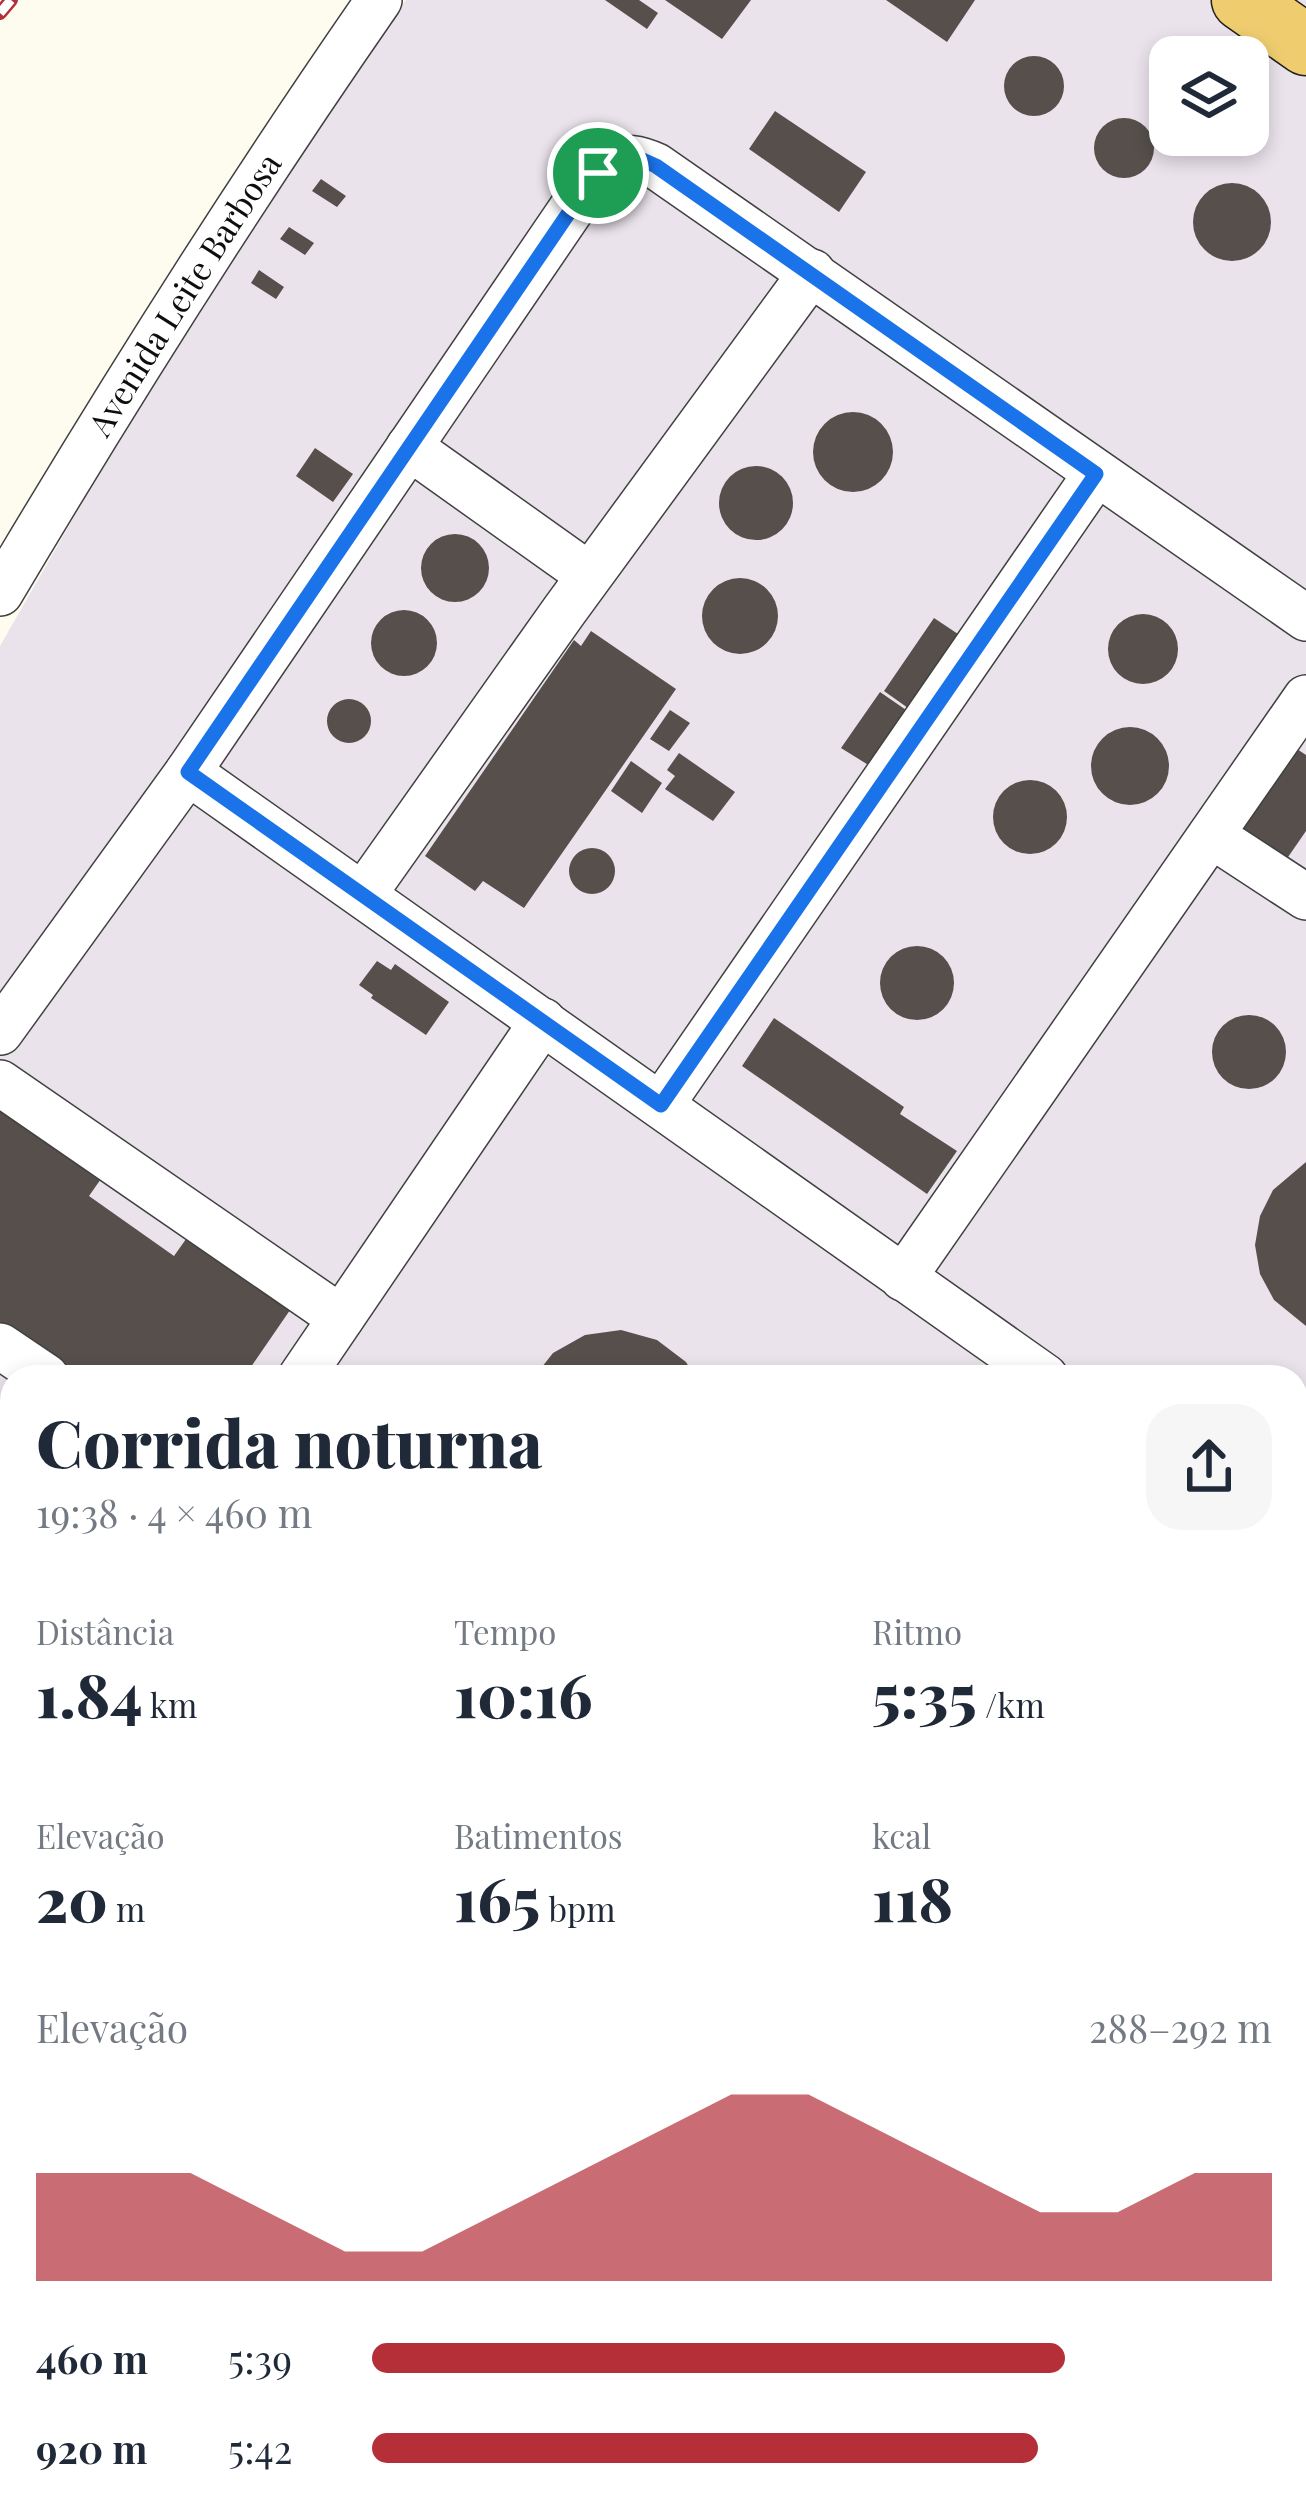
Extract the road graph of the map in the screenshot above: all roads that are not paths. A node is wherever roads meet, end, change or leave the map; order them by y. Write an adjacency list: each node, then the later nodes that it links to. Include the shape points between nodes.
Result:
1 (380, 0): 8 (street, Avenida Leite Barbosa, via 269,159)
2 (1241, 0): 3 (main road)
3 (1306, 44)
4 (812, 272): 5 (street, via 656,166 622,158 583,192); 6 (street); 7 (street)
5 (409, 447): 7 (street); 11 (street)
6 (1096, 474): 9 (street); 18 (street)
7 (589, 575): 13 (street)
8 (0, 593)
9 (1306, 618)
10 (1306, 698): 12 (street)
11 (188, 772): 13 (street); 16 (street)
12 (1211, 835): 14 (street); 19 (street)
13 (363, 896): 15 (street)
14 (1306, 897)
15 (543, 1022): 18 (street); 20 (street)
16 (0, 1032)
17 (0, 1083): 20 (street)
18 (661, 1105): 19 (street)
19 (903, 1278): 24 (street)
20 (341, 1318): 23 (street)
21 (0, 1346): 22 (street)
22 (28, 1365)
23 (309, 1365)
24 (1028, 1365)

